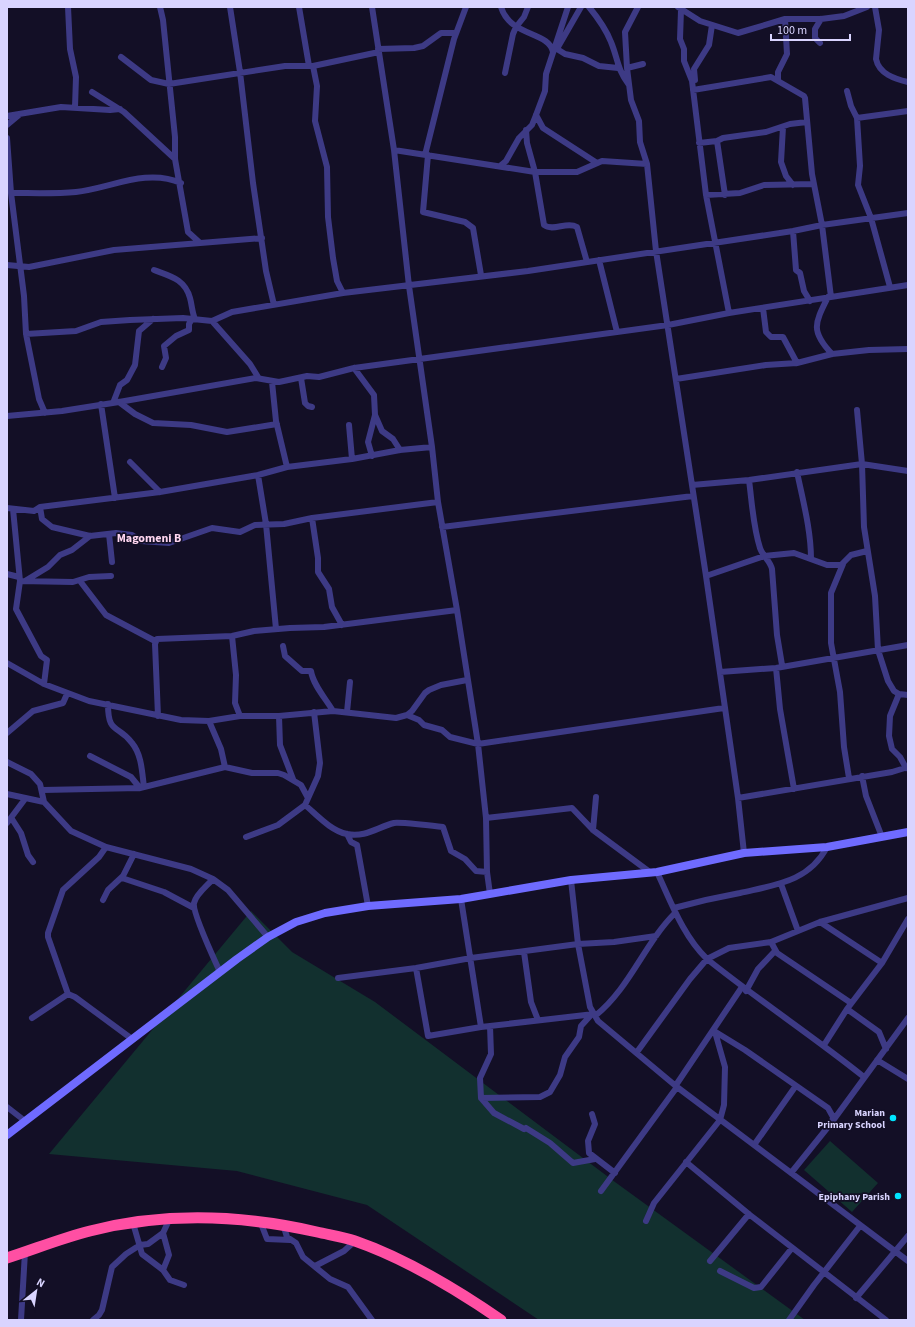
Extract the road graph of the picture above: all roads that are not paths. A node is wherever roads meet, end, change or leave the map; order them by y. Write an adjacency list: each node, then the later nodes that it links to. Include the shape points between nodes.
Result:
1 (68, 7): 40 (street, via 70,49 76,77)
2 (160, 7): 35 (street)
3 (230, 7): 31 (street)
4 (299, 7): 28 (street)
5 (372, 7): 25 (street)
6 (466, 7): 22 (street)
7 (501, 7): 21 (street, via 506,20)
8 (528, 7): 21 (street, via 523,20)
9 (568, 7): 24 (street)
10 (580, 7): 24 (street)
11 (589, 7): 29 (street, via 603,25)
12 (631, 7): 17 (street)
13 (638, 7): 17 (street)
14 (867, 7): 18 (street, via 844,16)
15 (875, 7): 34 (street, via 879,30 877,64 889,76)
16 (679, 9): 20 (street); 37 (street, via 684,61)
17 (635, 14): 30 (street, via 625,32)
18 (821, 19): 19 (street); 23 (street, via 814,32 815,39)
19 (784, 20): 20 (street, via 738,33); 33 (street, via 787,54 778,72)
20 (712, 25): 37 (street, via 709,45 694,68)
21 (516, 27): 24 (street, via 538,37); 32 (street)
22 (456, 33): 25 (street, via 441,33 423,46); 55 (street)
23 (820, 43)
24 (555, 50): 29 (street, via 584,58 599,66); 44 (street)
25 (379, 51): 28 (street); 54 (street)
26 (120, 57): 35 (street, via 151,80)
27 (643, 64): 30 (street)
28 (311, 66): 31 (street, via 285,66); 85 (street, via 317,86 315,120 327,167 328,217 337,281)
29 (618, 68): 36 (street)
30 (627, 68): 36 (street)
31 (240, 72): 35 (street); 72 (street)
32 (505, 73)
33 (778, 80): 37 (street, via 768,77); 47 (street, via 804,96)
34 (908, 82)
35 (169, 84): 56 (street)
36 (630, 86): 58 (street, via 639,120 640,142)
37 (695, 90): 53 (street)
38 (847, 91): 46 (street)
39 (92, 92): 41 (street)
40 (75, 107): 41 (street); 43 (street, via 48,108)
41 (120, 109): 56 (street)
42 (908, 111): 46 (street)
43 (19, 115): 45 (street); 48 (street)
44 (536, 115): 50 (street); 57 (street, via 543,128)
45 (7, 116)
46 (856, 118): 69 (street, via 860,166 858,185)
47 (807, 122): 49 (street); 63 (street)
48 (7, 125)
49 (783, 127): 52 (street); 64 (street, via 784,147 781,162 786,176)
50 (526, 130): 59 (street); 60 (street)
51 (7, 138): 61 (street)
52 (717, 141): 53 (street); 66 (street)
53 (699, 143): 67 (street)
54 (394, 150): 55 (street); 83 (street)
55 (426, 155): 59 (street); 81 (street, via 423,212 471,225)
56 (175, 158): 62 (street)
57 (597, 163): 58 (street, via 602,161); 60 (street, via 577,172)
58 (648, 164): 75 (street)
59 (500, 166): 60 (street)
60 (535, 172): 77 (street, via 544,225 548,228 573,225 577,227)
61 (9, 179): 65 (street)
62 (181, 183): 65 (street, via 166,177 156,177 75,192); 73 (street, via 188,232)
63 (814, 184): 64 (street); 70 (street)
64 (793, 185): 66 (street, via 764,185 740,194)
65 (11, 193): 79 (street)
66 (725, 195): 67 (street)
67 (706, 196): 74 (street)
68 (908, 213): 69 (street)
69 (871, 218): 70 (street); 84 (street)
70 (822, 225): 71 (street); 86 (street)
71 (793, 231): 74 (street); 87 (street, via 796,270 800,273 804,291)
72 (262, 238): 73 (street); 88 (street)
73 (198, 242): 79 (street, via 114,250)
74 (714, 242): 75 (street); 90 (street)
75 (656, 251): 76 (street); 94 (street)
76 (599, 260): 77 (street); 95 (street)
77 (587, 262): 81 (street)
78 (7, 265): 79 (street)
79 (21, 267): 96 (street)
80 (154, 270): 92 (street, via 182,282 190,298)
81 (481, 275): 83 (street)
82 (908, 285): 84 (street)
83 (409, 286): 85 (street); 99 (street)
84 (890, 287): 86 (street)
85 (343, 293): 88 (street)
86 (830, 297): 87 (street); 98 (street, via 818,316 816,332 818,339)
87 (810, 301): 89 (street)
88 (274, 305): 93 (street, via 232,312)
89 (763, 308): 90 (street); 100 (street, via 766,332 771,337 783,337)
90 (728, 313): 94 (street)
91 (153, 319): 92 (street); 96 (street, via 101,322 76,331); 107 (street, via 140,331 136,363 127,380 120,385)
92 (194, 319): 93 (street); 101 (street, via 189,324 189,330 164,346 166,358)
93 (212, 321): 103 (street, via 250,364)
94 (668, 325): 95 (street); 105 (street)
95 (617, 332): 99 (street)
96 (26, 334): 111 (street, via 39,399)
97 (907, 350): 98 (street, via 868,350)
98 (832, 354): 100 (street)
99 (419, 358): 102 (street); 116 (street)
100 (798, 363): 105 (street, via 766,365)
101 (162, 367)
102 (354, 368): 104 (street, via 320,377); 112 (street, via 374,395)
103 (258, 378): 106 (street); 107 (street)
104 (301, 378): 106 (street); 109 (street, via 305,403)
105 (676, 379): 127 (street)
106 (272, 382): 114 (street)
107 (116, 403): 108 (street); 114 (street, via 153,423 191,425 227,432)
108 (101, 404): 111 (street); 130 (street)
109 (312, 407)
110 (857, 410): 121 (street)
111 (46, 413): 113 (street)
112 (375, 415): 117 (street, via 383,432 393,439); 118 (street, via 368,442)
113 (7, 416)
114 (277, 424): 122 (street)
115 (349, 425): 119 (street)
116 (432, 447): 117 (street); 131 (street)
117 (400, 450): 118 (street)
118 (372, 456): 119 (street)
119 (352, 459): 122 (street)
120 (130, 462): 128 (street)
121 (862, 464): 123 (street); 124 (street); 139 (street)
122 (287, 467): 125 (street)
123 (908, 471)
124 (797, 472): 126 (street); 141 (street, via 809,533)
125 (258, 475): 128 (street); 135 (street)
126 (749, 480): 127 (street); 140 (street, via 755,532)
127 (692, 485): 129 (street)
128 (160, 492): 130 (street)
129 (693, 496): 136 (street); 146 (street)
130 (115, 498): 132 (street)
131 (438, 502): 134 (street); 136 (street)
132 (40, 507): 133 (street, via 34,511); 138 (street, via 42,519 52,527)
133 (10, 509): 147 (street)
134 (312, 518): 135 (street, via 284,524); 150 (street, via 318,572 329,589 332,607)
135 (266, 524): 137 (street, via 250,526 239,532 212,528 169,543 141,541 132,535); 151 (street)
136 (442, 526): 149 (street)
137 (109, 534): 138 (street); 142 (street)
138 (90, 536): 147 (street)
139 (867, 551): 143 (street, via 852,555); 156 (street, via 875,596)
140 (764, 556): 141 (street, via 794,553); 146 (street); 159 (street, via 772,569)
141 (810, 559): 143 (street, via 826,565)
142 (112, 562)
143 (843, 564): 157 (street, via 832,592)
144 (7, 574): 147 (street)
145 (111, 576): 148 (street)
146 (706, 576): 161 (street)
147 (21, 580): 148 (street); 164 (street, via 16,609 41,656 47,660)
148 (80, 580): 153 (street, via 106,615)
149 (457, 610): 150 (street); 162 (street)
150 (342, 625): 151 (street)
151 (276, 629): 152 (street)
152 (232, 636): 153 (street); 175 (street, via 236,675 235,704)
153 (156, 640): 174 (street)
154 (908, 645): 156 (street)
155 (283, 646): 170 (street, via 285,656 302,671 311,671)
156 (878, 650): 157 (street); 166 (street, via 888,682)
157 (833, 658): 159 (street); 185 (street, via 840,692)
158 (7, 663): 164 (street)
159 (782, 665): 160 (street)
160 (776, 668): 161 (street); 188 (street, via 780,709)
161 (720, 672): 169 (street)
162 (467, 680): 173 (street, via 429,690); 179 (street)
163 (350, 682): 172 (street)
164 (44, 684): 165 (street)
165 (67, 694): 168 (street); 178 (street, via 63,703 33,711)
166 (899, 694): 167 (street); 183 (street, via 890,716 889,736 892,748)
167 (908, 695)
168 (108, 704): 174 (street); 187 (street, via 108,719 112,727 132,742 138,753)
169 (724, 708): 179 (street); 193 (street)
170 (332, 711): 171 (street); 172 (street)
171 (314, 712): 176 (street); 192 (street, via 320,763 318,776)
172 (347, 712): 173 (street, via 396,718)
173 (407, 715): 179 (street, via 420,720 424,725 442,730 450,737)
174 (158, 716): 177 (street)
175 (240, 716): 176 (street); 177 (street)
176 (279, 716): 186 (street, via 280,745)
177 (209, 721): 182 (street)
178 (7, 733)
179 (478, 744): 197 (street)
180 (90, 756): 187 (street, via 131,777)
181 (7, 762): 189 (street, via 31,774)
182 (225, 767): 186 (street, via 252,773 278,773); 187 (street)
183 (907, 767): 184 (street)
184 (862, 776): 185 (street); 203 (street, via 866,796)
185 (849, 778): 188 (street)
186 (293, 780): 192 (street, via 303,787)
187 (142, 788): 189 (street)
188 (794, 789): 193 (street)
189 (43, 790): 195 (street)
190 (7, 794): 194 (street)
191 (596, 797): 199 (street)
192 (308, 798): 196 (street)
193 (738, 798): 206 (street)
194 (25, 799): 195 (street); 198 (street)
195 (44, 802): 204 (street, via 71,831)
196 (305, 804): 201 (street, via 331,827); 202 (street, via 278,825)
197 (486, 818): 199 (street, via 572,808); 209 (street)
198 (9, 821): 208 (street, via 21,833)
199 (593, 830): 210 (street)
200 (908, 832): 203 (main road)
201 (347, 834): 209 (street, via 367,834 376,828 398,823 443,827 451,852 465,859 474,870); 219 (street, via 351,842 357,845)
202 (246, 837)
203 (882, 837): 205 (main road)
204 (106, 847): 207 (street); 238 (street, via 97,859 63,890 48,933)
205 (827, 847): 206 (main road); 214 (street, via 822,857 808,872)
206 (744, 853): 210 (main road)
207 (134, 854): 211 (street); 212 (street, via 191,869)
208 (33, 862)
209 (487, 872): 215 (street)
210 (654, 872): 213 (main road); 221 (street)
211 (122, 878): 218 (street, via 108,890); 220 (street, via 164,892)
212 (213, 879): 220 (street, via 196,898); 226 (street, via 228,890)
213 (571, 880): 215 (main road); 228 (street)
214 (780, 884): 221 (street); 224 (street)
215 (490, 894): 217 (main road)
216 (908, 898): 223 (street)
217 (461, 899): 219 (main road); 231 (street)
218 (103, 900)
219 (368, 906): 226 (main road, via 325,913 296,922)
220 (194, 908): 235 (street)
221 (674, 910): 225 (street); 232 (street, via 696,948)
222 (908, 919): 233 (street)
223 (820, 922): 224 (street); 233 (street)
224 (798, 931): 227 (street)
225 (656, 936): 228 (street); 241 (street, via 611,1003)
226 (268, 937): 235 (main road)
227 (771, 942): 229 (street); 232 (street, via 738,946 715,954)
228 (578, 944): 230 (street); 241 (street)
229 (775, 951): 237 (street); 239 (street)
230 (524, 952): 231 (street); 244 (street, via 531,1002)
231 (471, 958): 234 (street); 246 (street)
232 (707, 960): 237 (street); 251 (street, via 690,979)
233 (882, 963): 239 (street)
234 (416, 968): 236 (street); 246 (street, via 428,1036)
235 (220, 972): 248 (main road)
236 (338, 978)
237 (744, 989): 247 (street); 249 (street)
238 (68, 994): 242 (street); 248 (street)
239 (851, 1003): 240 (street)
240 (847, 1008): 249 (street); 250 (street, via 879,1032)
241 (593, 1015): 244 (street); 251 (street); 257 (street, via 581,1026 579,1037 564,1057 560,1075 550,1092 540,1097)
242 (32, 1018)
243 (908, 1018): 250 (street)
244 (538, 1020): 245 (street)
245 (490, 1026): 246 (street); 257 (street, via 491,1054 480,1078)
246 (481, 1027)
247 (714, 1031): 255 (street); 256 (street); 260 (street, via 725,1065 724,1105)
248 (132, 1039): 261 (main road)
249 (824, 1045): 253 (street)
250 (886, 1049): 252 (street)
251 (637, 1052): 255 (street)
252 (877, 1060): 253 (street); 254 (street)
253 (864, 1077): 262 (street)
254 (908, 1079)
255 (676, 1086): 260 (street); 267 (street)
256 (795, 1086): 262 (street, via 828,1108 833,1116); 264 (street)
257 (481, 1098): 265 (street, via 494,1112 550,1143 573,1163)
258 (7, 1107): 261 (street)
259 (592, 1114): 265 (street, via 595,1126 588,1143 590,1155)
260 (720, 1120): 264 (street); 266 (street)
261 (25, 1121): 263 (main road)
262 (832, 1122): 268 (street)
263 (7, 1135)
264 (754, 1145): 268 (street)
265 (595, 1159): 267 (street)
266 (686, 1162): 270 (street); 273 (street, via 650,1209)
267 (615, 1172): 269 (street)
268 (791, 1173): 276 (street)
269 (601, 1191)
270 (749, 1214): 282 (street); 286 (street)
271 (170, 1218): 272 (highway); 274 (highway); 277 (street)
272 (260, 1221): 275 (highway); 279 (street, via 266,1238)
273 (646, 1221)
274 (132, 1223): 281 (street); 284 (highway, via 90,1231)
275 (283, 1224): 279 (street); 280 (highway)
276 (860, 1226): 283 (street); 291 (street)
277 (163, 1233): 281 (street, via 155,1240); 289 (street, via 169,1255)
278 (908, 1236): 283 (street)
279 (290, 1240): 288 (street, via 296,1243 302,1255)
280 (355, 1241): 288 (street, via 344,1251); 297 (highway, via 402,1260)
281 (140, 1245): 289 (street, via 142,1254); 295 (street, via 112,1267 102,1310)
282 (792, 1248): 290 (street, via 761,1287 754,1288); 291 (street)
283 (895, 1251): 287 (street); 293 (street)
284 (25, 1252): 285 (highway); 294 (street)
285 (7, 1258)
286 (710, 1261)
287 (908, 1261)
288 (315, 1266): 296 (street, via 330,1279 348,1287)
289 (163, 1270): 292 (street, via 170,1280)
290 (720, 1271)
291 (824, 1271): 293 (street); 298 (street)
292 (184, 1285)
293 (856, 1298): 299 (street)
294 (21, 1320)
295 (93, 1320)
296 (372, 1320)
297 (501, 1320)
298 (789, 1320)
299 (886, 1320)

